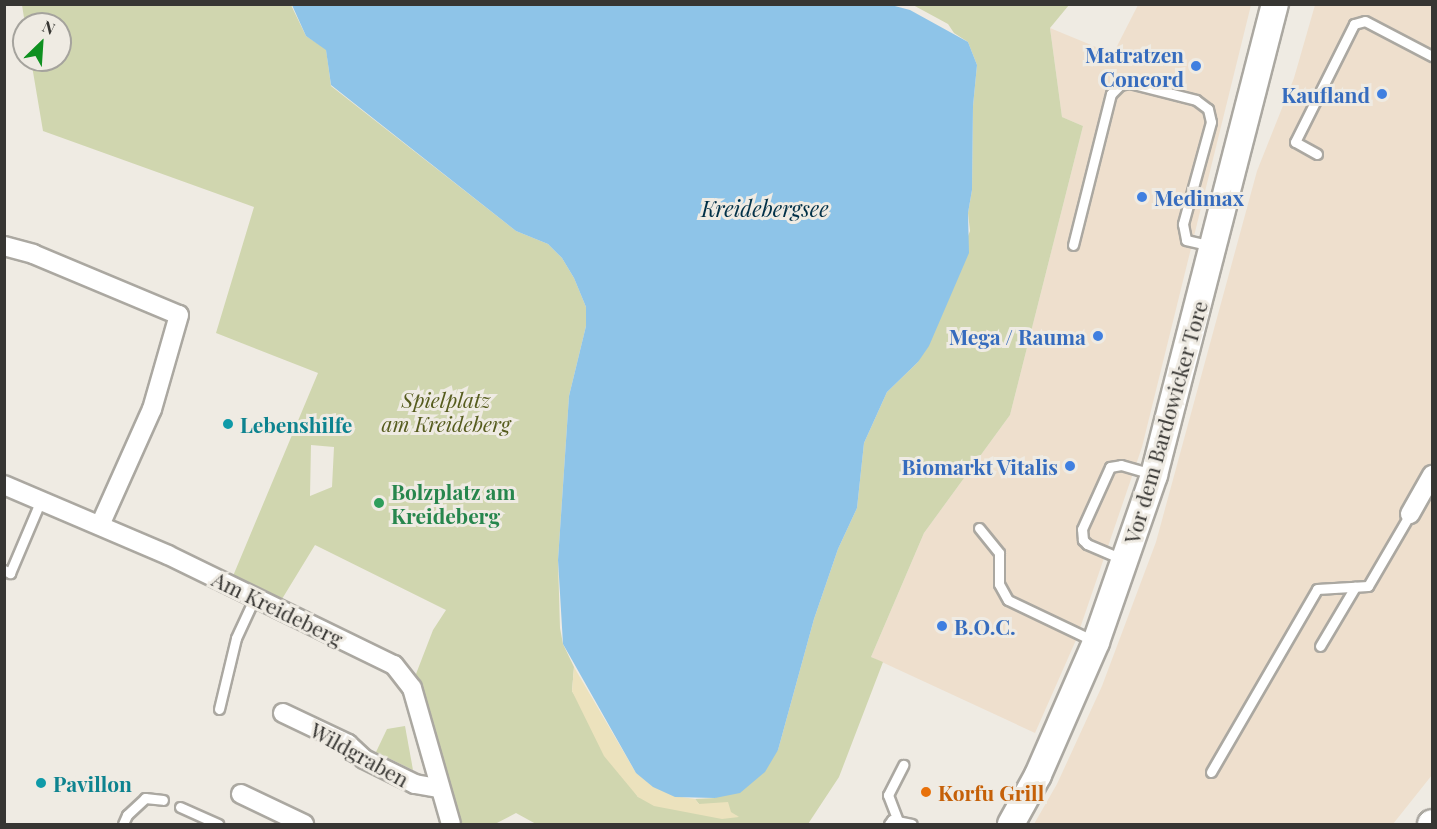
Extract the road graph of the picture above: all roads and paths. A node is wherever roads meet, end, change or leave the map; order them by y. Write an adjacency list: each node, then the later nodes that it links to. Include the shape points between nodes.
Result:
1 (1275, 4): 6 (main road, Vor dem Bardowicker Tore)
2 (1432, 56): 3 (lane, via 1365,21 1354,24 1295,142)
3 (1317, 154)
4 (1072, 245): 6 (lane, via 1112,94 1120,85 1129,83 1196,100 1208,109 1211,122 1183,224 1186,240)
5 (4, 246): 12 (street, via 33,254 179,315 152,409)
6 (1214, 247): 7 (main road, Vor dem Bardowicker Tore)
7 (1154, 475): 14 (main road, Vor dem Bardowicker Tore); 14 (lane, via 1121,465 1110,467 1082,530 1087,544)
8 (1432, 475): 11 (street)
9 (4, 484): 10 (street, Am Kreideberg)
10 (41, 500): 12 (street, Am Kreideberg); 15 (lane, via 10,573)
11 (1410, 514): 16 (lane, via 1368,586)
12 (100, 525): 17 (street, Am Kreideberg)
13 (979, 528): 18 (lane, via 999,553 999,584 1008,600)
14 (1126, 561): 18 (main road, Vor dem Bardowicker Tore)
15 (4, 570)
16 (1355, 587): 19 (lane); 23 (lane, via 1317,589)
17 (255, 597): 20 (lane, via 236,638); 24 (street, Am Kreideberg, via 386,660 404,675 412,688)
18 (1096, 642): 34 (main road, Vor dem Bardowicker Tore, via 1038,775)
19 (1320, 646)
20 (219, 709)
21 (283, 713): 24 (street, Wildgraben, via 348,744 364,759 415,784)
22 (903, 765): 29 (lane, via 888,795)
23 (1211, 772)
24 (438, 788): 32 (street, Am Kreideberg)
25 (241, 794): 28 (street)
26 (163, 800): 30 (lane, via 145,798 127,815)
27 (180, 807): 31 (lane)
28 (296, 823)
29 (893, 823): 33 (lane)
30 (123, 825)
31 (218, 825)
32 (451, 825)
33 (912, 825)
34 (1011, 825)

